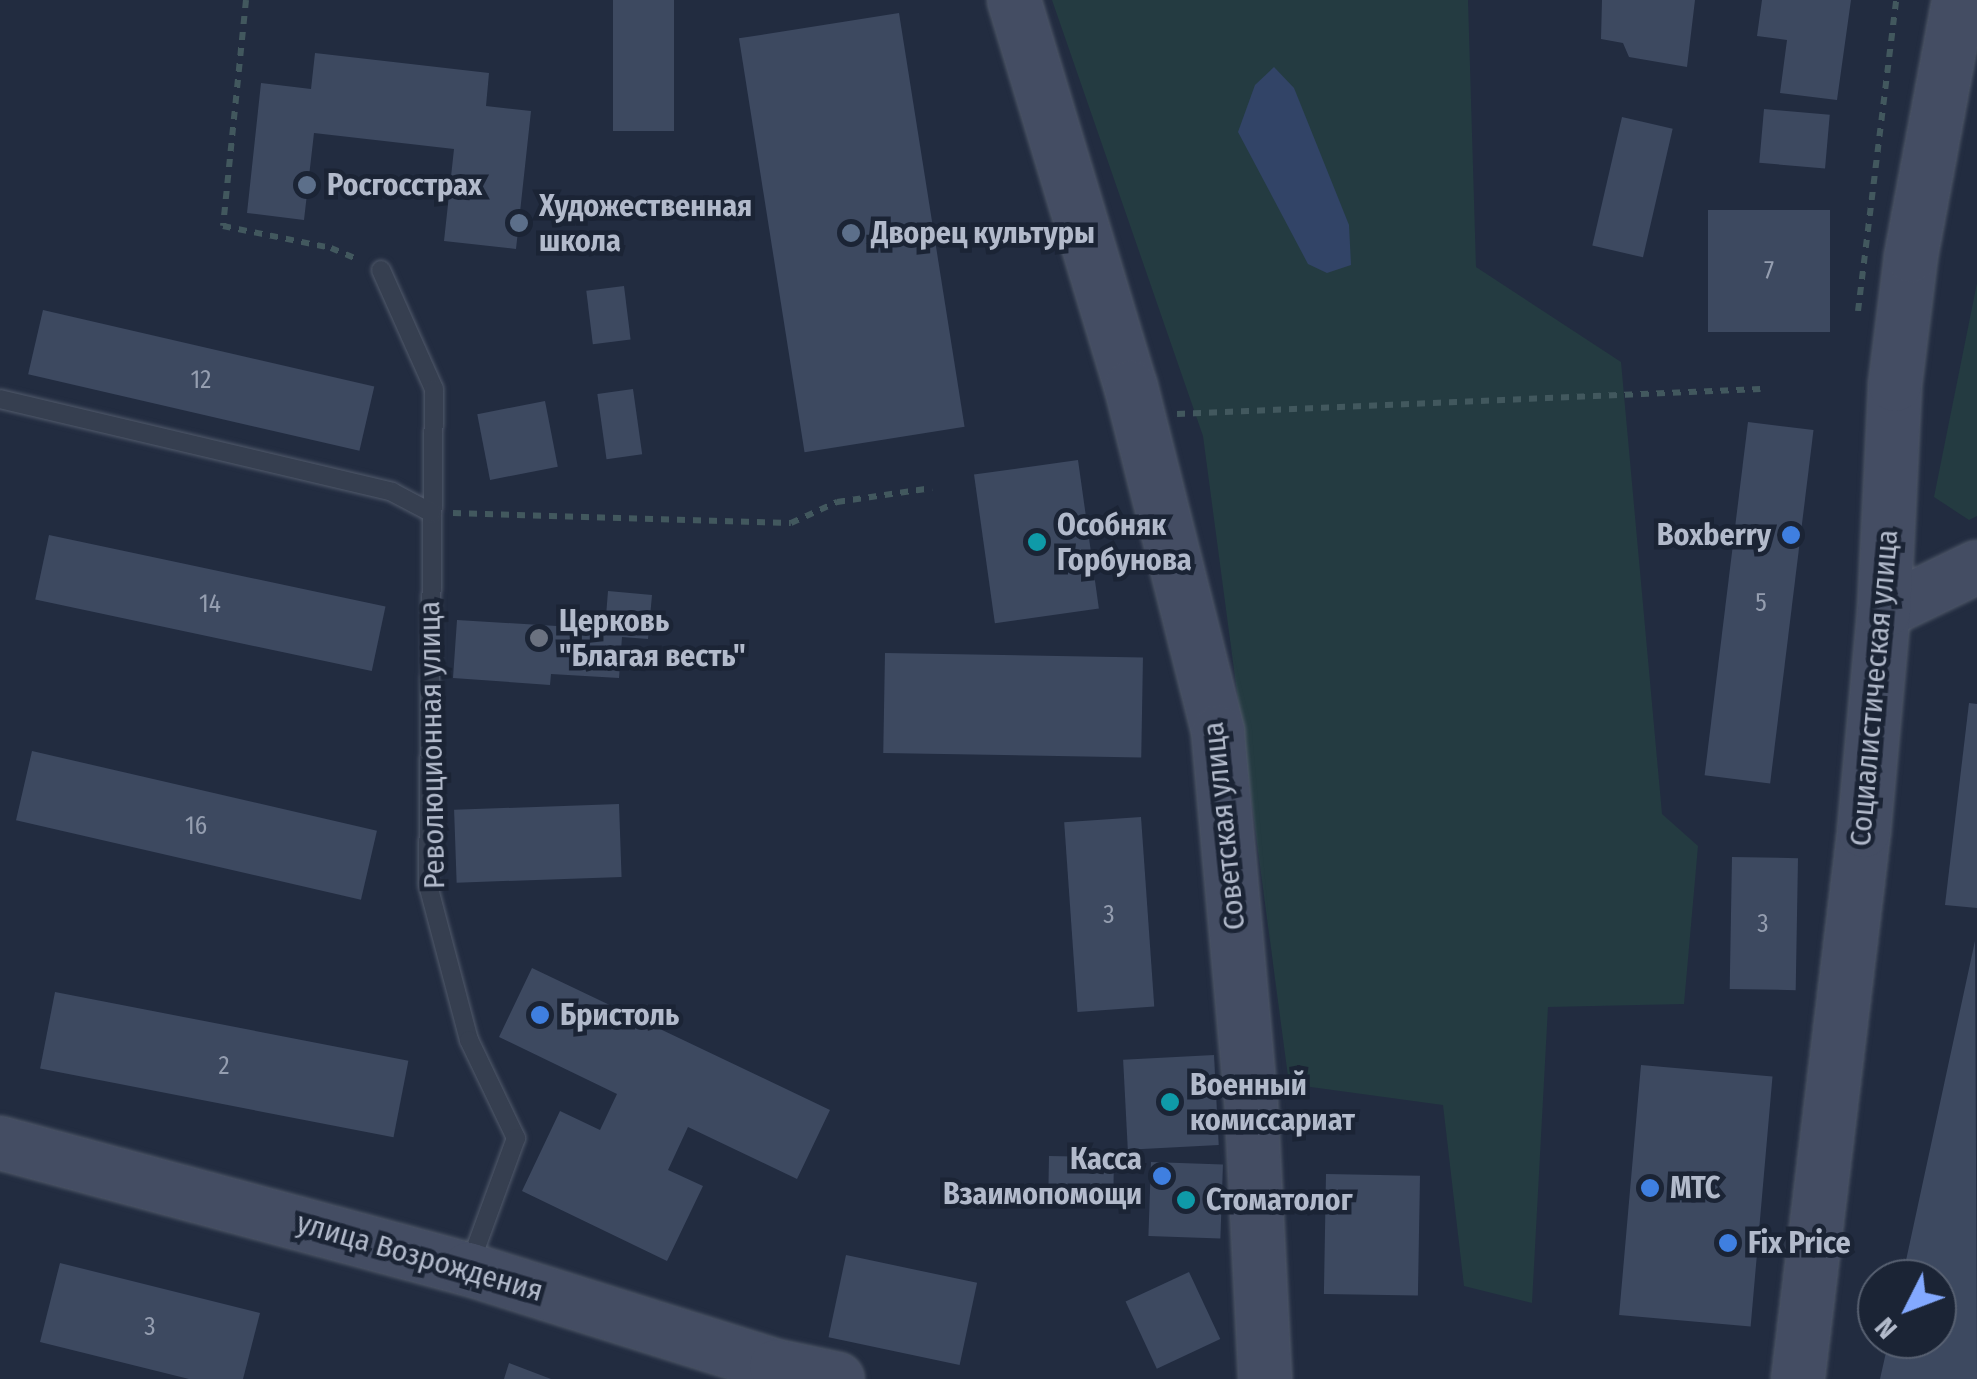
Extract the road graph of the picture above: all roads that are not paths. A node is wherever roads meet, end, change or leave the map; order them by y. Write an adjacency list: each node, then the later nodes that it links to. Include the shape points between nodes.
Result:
1 (1014, 0): 12 (main road, Советская улица, via 1138,416 1218,732 1250,1099)
2 (1959, 0): 7 (main road, Социалистическая улица, via 1910,256 1894,385)
3 (381, 270): 5 (lane, Революционная улица, via 434,389)
4 (0, 400): 5 (lane, via 392,492)
5 (432, 513): 9 (lane, Революционная улица, via 428,885 468,1040 516,1138)
6 (1977, 567): 7 (main road)
7 (1884, 612): 13 (main road, Социалистическая улица)
8 (0, 1143): 9 (main road, улица Возрождения)
9 (468, 1269): 10 (main road, улица Возрождения)
10 (775, 1372): 11 (main road, улица Возрождения)
11 (838, 1379)
12 (1265, 1379)
13 (1798, 1379)

